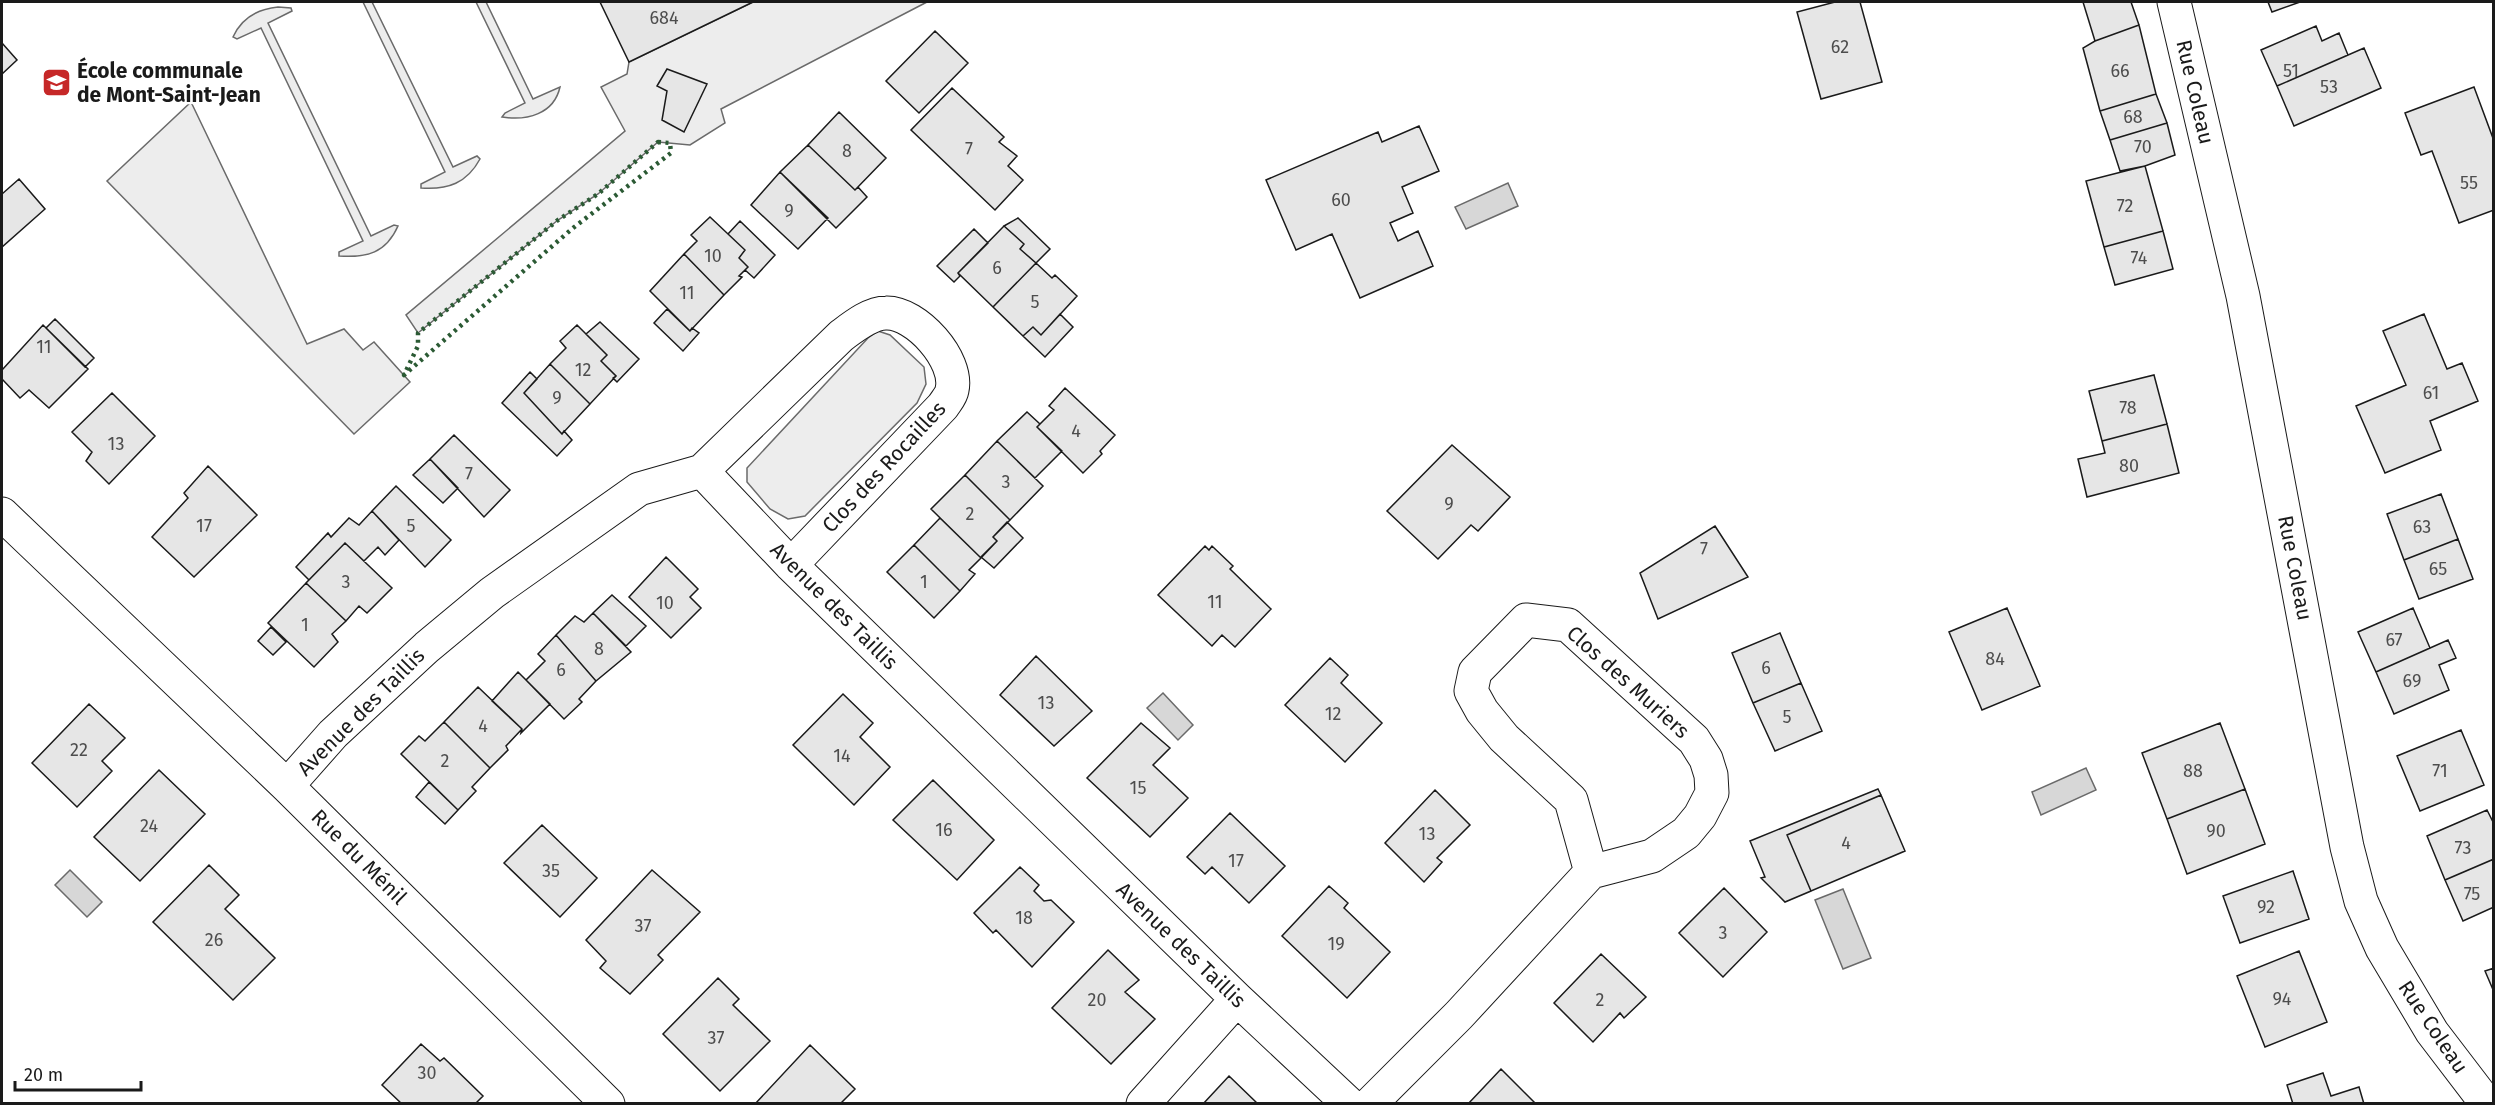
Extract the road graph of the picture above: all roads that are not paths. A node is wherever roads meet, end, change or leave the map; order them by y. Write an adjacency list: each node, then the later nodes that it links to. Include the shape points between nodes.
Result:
1 (2174, 2): 12 (street, Rue Coleau, via 2243,296 2347,847 2361,901 2382,948 2432,1032)
2 (702, 471): 4 (street, Avenue des Taillis); 4 (street, Clos des Rocailles, via 847,332 885,313 915,322 949,362 952,392); 5 (street, Avenue des Taillis, via 639,489 492,593 342,726)
3 (2, 514): 5 (street, Rue du Ménil)
4 (791, 565): 7 (street, Avenue des Taillis)
5 (287, 786): 8 (street, Rue du Ménil)
6 (1591, 872): 6 (street, Clos des Muriers, via 1652,856 1686,833 1712,793 1711,775 1694,740 1568,625 1526,620 1475,672 1471,691 1504,738 1571,800); 11 (street, via 1458,1016)
7 (1236, 999): 9 (street); 10 (street, Avenue des Taillis)
8 (608, 1104)
9 (1143, 1104)
10 (1349, 1104)
11 (1370, 1104)
12 (2487, 1104)

